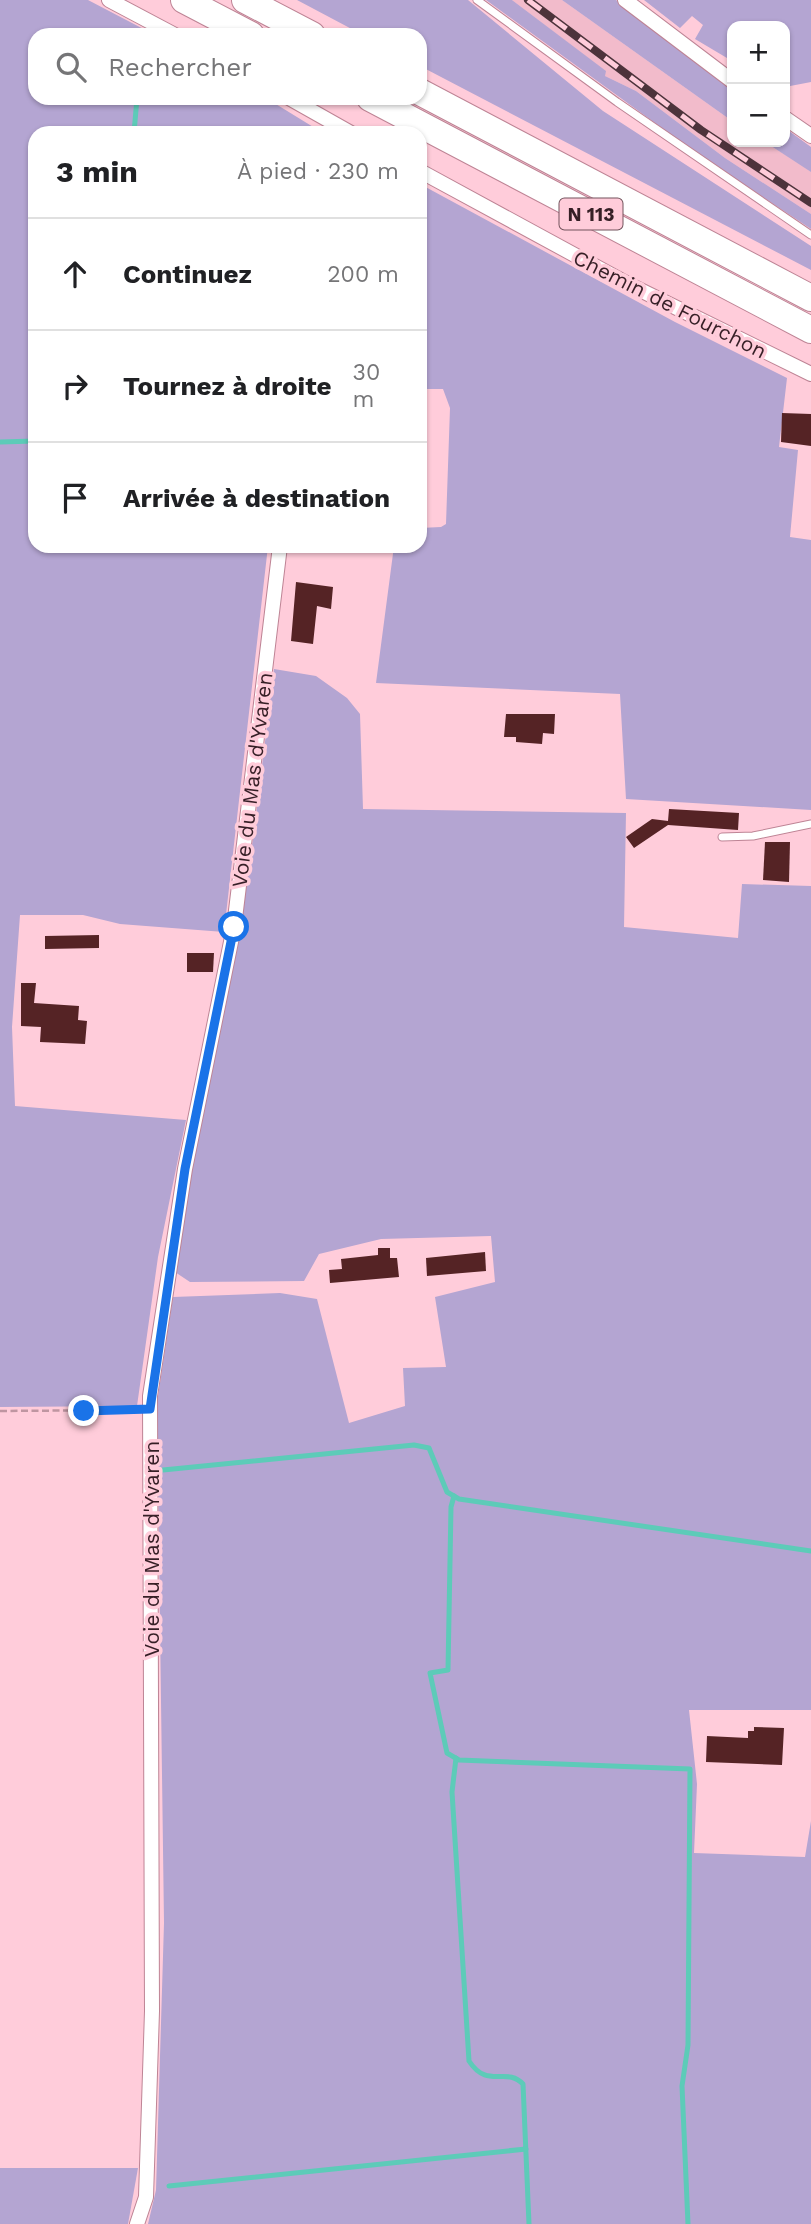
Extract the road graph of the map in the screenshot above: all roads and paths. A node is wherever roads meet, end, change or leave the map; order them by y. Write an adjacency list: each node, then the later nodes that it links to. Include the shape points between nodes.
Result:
1 (109, 0): 6 (street)
2 (184, 0): 7 (highway)
3 (246, 0): 8 (highway)
4 (477, 0): 19 (lane)
5 (625, 0): 9 (street)
6 (162, 28)
7 (238, 28)
8 (299, 28)
9 (727, 78)
10 (427, 96): 20 (highway, N 113)
11 (301, 105): 14 (street)
12 (383, 105): 15 (highway, N 113)
13 (790, 121): 17 (street)
14 (339, 126)
15 (423, 126)
16 (427, 128): 21 (highway, N 113)
17 (811, 136)
18 (427, 175): 22 (street, Chemin de Fourchon, via 628,284)
19 (811, 234)
20 (811, 298)
21 (811, 330)
22 (811, 374)
23 (279, 553): 26 (street, Voie du Mas d'Yvaren, via 234,927 185,1169)
24 (811, 824): 25 (lane, via 754,836)
25 (722, 837)
26 (150, 1409): 27 (path); 28 (street, Voie du Mas d'Yvaren, via 152,2011 146,2197)
27 (0, 1411)
28 (138, 2224)

